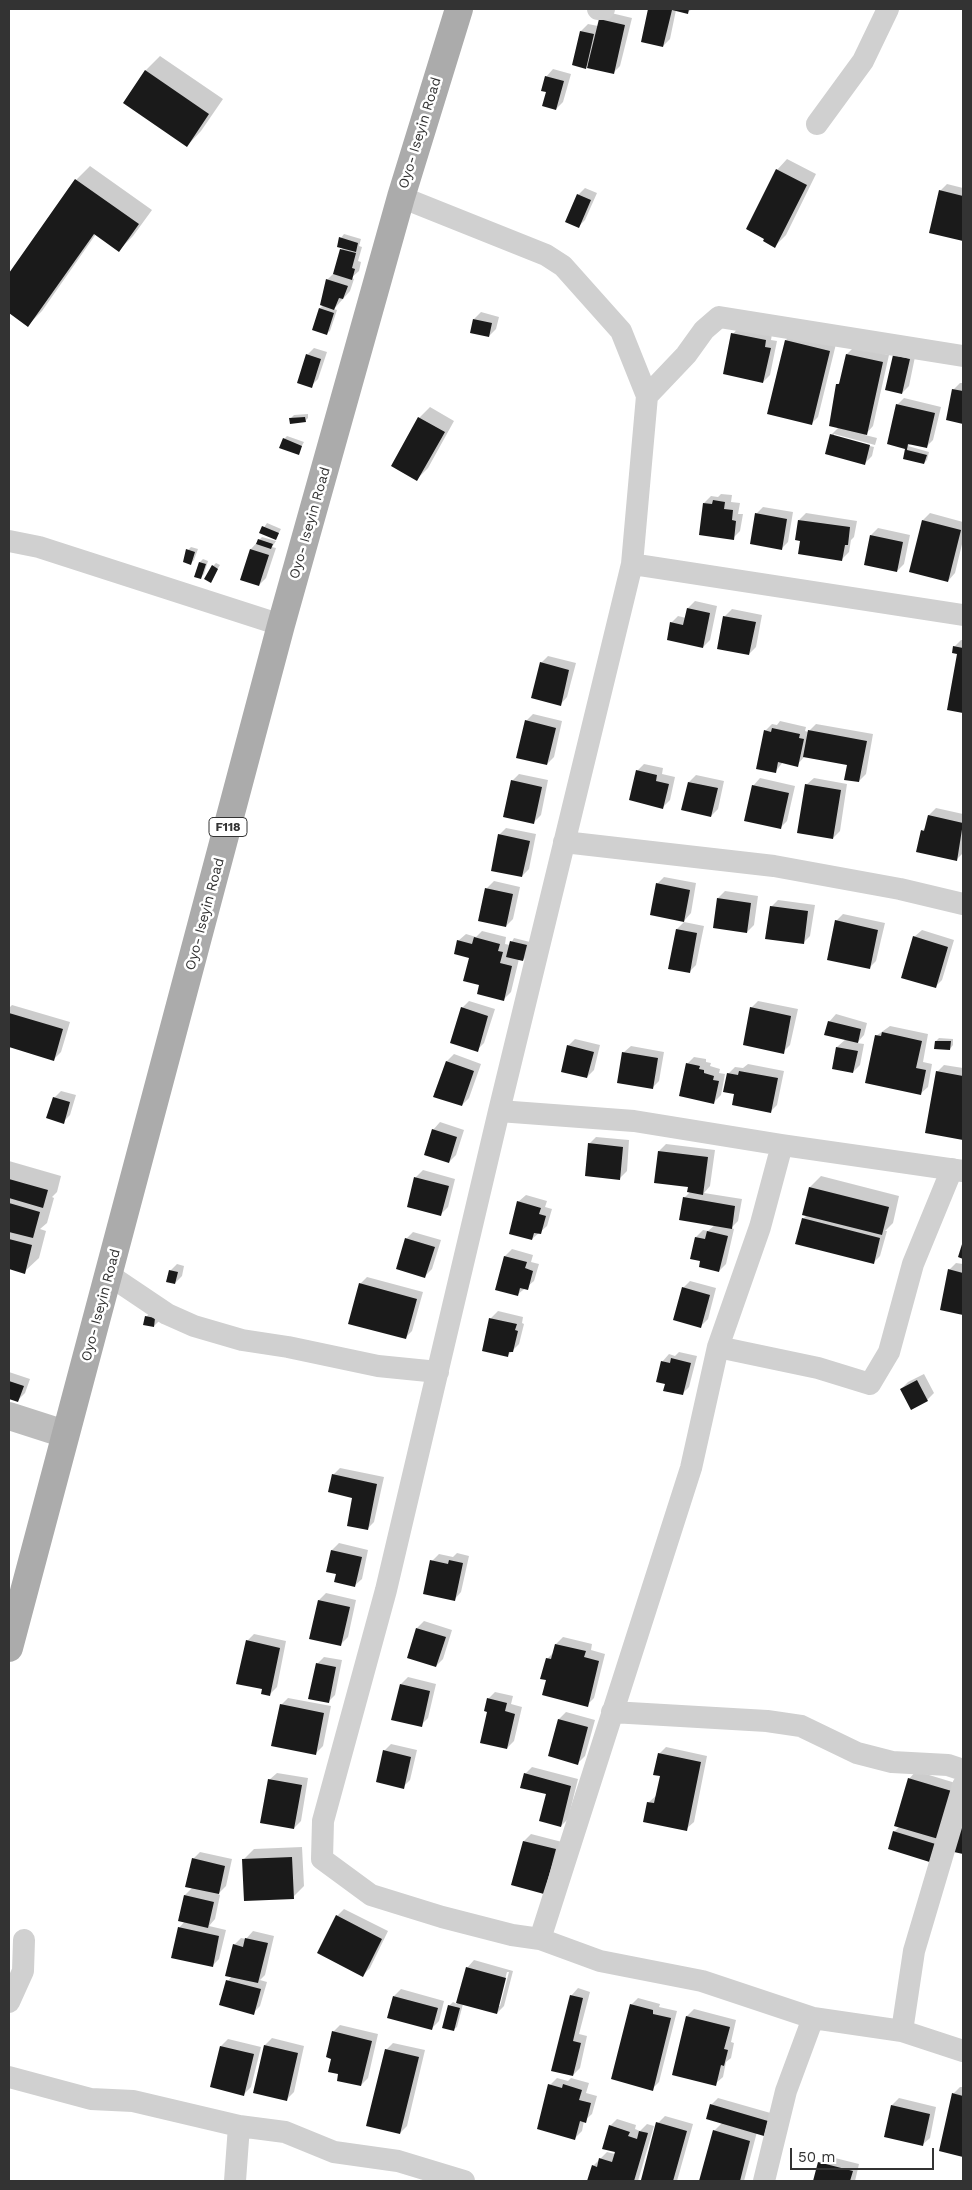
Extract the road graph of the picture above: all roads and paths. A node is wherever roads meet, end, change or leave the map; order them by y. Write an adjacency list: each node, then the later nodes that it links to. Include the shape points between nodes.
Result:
1 (459, 9): 6 (main road, Oyo- Iseyin Road / F118)
2 (598, 9): 3 (street)
3 (604, 9)
4 (888, 9): 5 (street, via 863,61)
5 (817, 124)
6 (400, 197): 8 (street, via 546,255 563,266 621,330); 12 (main road, Oyo- Iseyin Road / F118)
7 (963, 356): 8 (street, via 719,317)
8 (647, 396): 10 (street)
9 (9, 541): 12 (street, via 39,547)
10 (632, 564): 11 (street); 13 (street)
11 (963, 615)
12 (281, 625): 18 (main road, Oyo- Iseyin Road / F118)
13 (564, 842): 14 (street, via 774,866); 15 (street)
14 (963, 904)
15 (499, 1111): 16 (street, via 634,1121); 20 (street)
16 (782, 1145): 17 (street); 19 (street, via 760,1227)
17 (958, 1170): 19 (street, via 913,1264 889,1352 870,1384 818,1368)
18 (109, 1275): 20 (street, via 167,1314 194,1326 242,1340 378,1366); 22 (main road, Oyo- Iseyin Road / F118)
19 (718, 1347): 24 (street, via 691,1468)
20 (438, 1372): 28 (street, via 386,1590 323,1821 322,1859 371,1895 442,1917)
21 (9, 1416): 22 (street)
22 (65, 1434): 23 (main road, Oyo- Iseyin Road / F118)
23 (9, 1648)
24 (612, 1712): 25 (street, via 767,1721 800,1726 857,1753 892,1762 948,1765); 28 (street)
25 (963, 1770)
26 (963, 1786): 31 (street, via 914,1952)
27 (24, 1940): 29 (street, via 23,1971)
28 (540, 1940): 30 (street, via 600,1961 702,1981)
29 (9, 2002)
30 (813, 2018): 31 (street); 37 (street, via 786,2091)
31 (902, 2032): 32 (street)
32 (963, 2051)
33 (9, 2077): 34 (street, via 90,2099 133,2101)
34 (239, 2126): 35 (street); 36 (street, via 285,2132 334,2152 398,2161)
35 (235, 2181)
36 (464, 2181)
37 (764, 2181)

